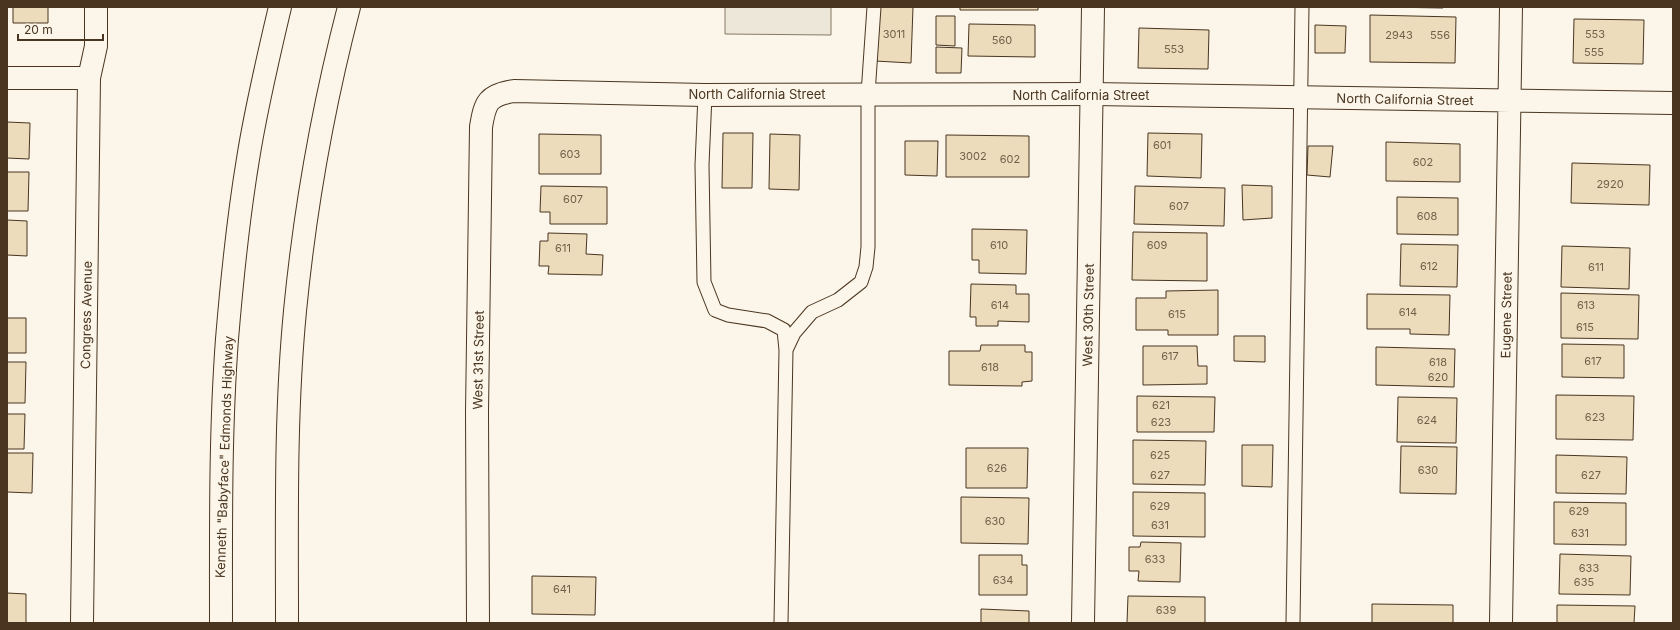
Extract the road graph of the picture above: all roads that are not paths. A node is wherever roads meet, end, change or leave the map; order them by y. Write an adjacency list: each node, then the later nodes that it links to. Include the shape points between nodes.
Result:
1 (96, 7): 9 (main road, Congress Avenue, via 96,46)
2 (280, 7): 19 (main road, Kenneth "Babyface" Edmonds Highway, via 263,78 236,244 227,340 223,426)
3 (349, 7): 20 (main road, via 319,136 295,312 288,425)
4 (874, 7): 10 (lane)
5 (1093, 7): 11 (main road, West 30th Street)
6 (1302, 7): 13 (lane)
7 (1511, 7): 15 (main road, Eugene Street)
8 (7, 78): 9 (main road)
9 (89, 78): 18 (main road, Congress Avenue)
10 (868, 94): 11 (main road, North California Street); 12 (main road, North California Street); 17 (lane, via 866,267 861,282 838,300 812,312 794,333)
11 (1092, 94): 13 (main road, North California Street); 23 (main road, West 30th Street)
12 (705, 95): 14 (main road, North California Street, via 514,91); 17 (lane, via 702,164 704,282 715,310 728,315 767,321 784,330)
13 (1300, 97): 15 (main road, North California Street); 24 (lane)
14 (490, 98): 21 (main road, West 31st Street, via 481,127 477,412)
15 (1509, 101): 16 (main road, North California Street); 25 (main road, Eugene Street)
16 (1673, 103)
17 (786, 350): 22 (lane)
18 (82, 623)
19 (221, 623)
20 (287, 623)
21 (478, 623)
22 (781, 623)
23 (1082, 623)
24 (1293, 623)
25 (1502, 623)

